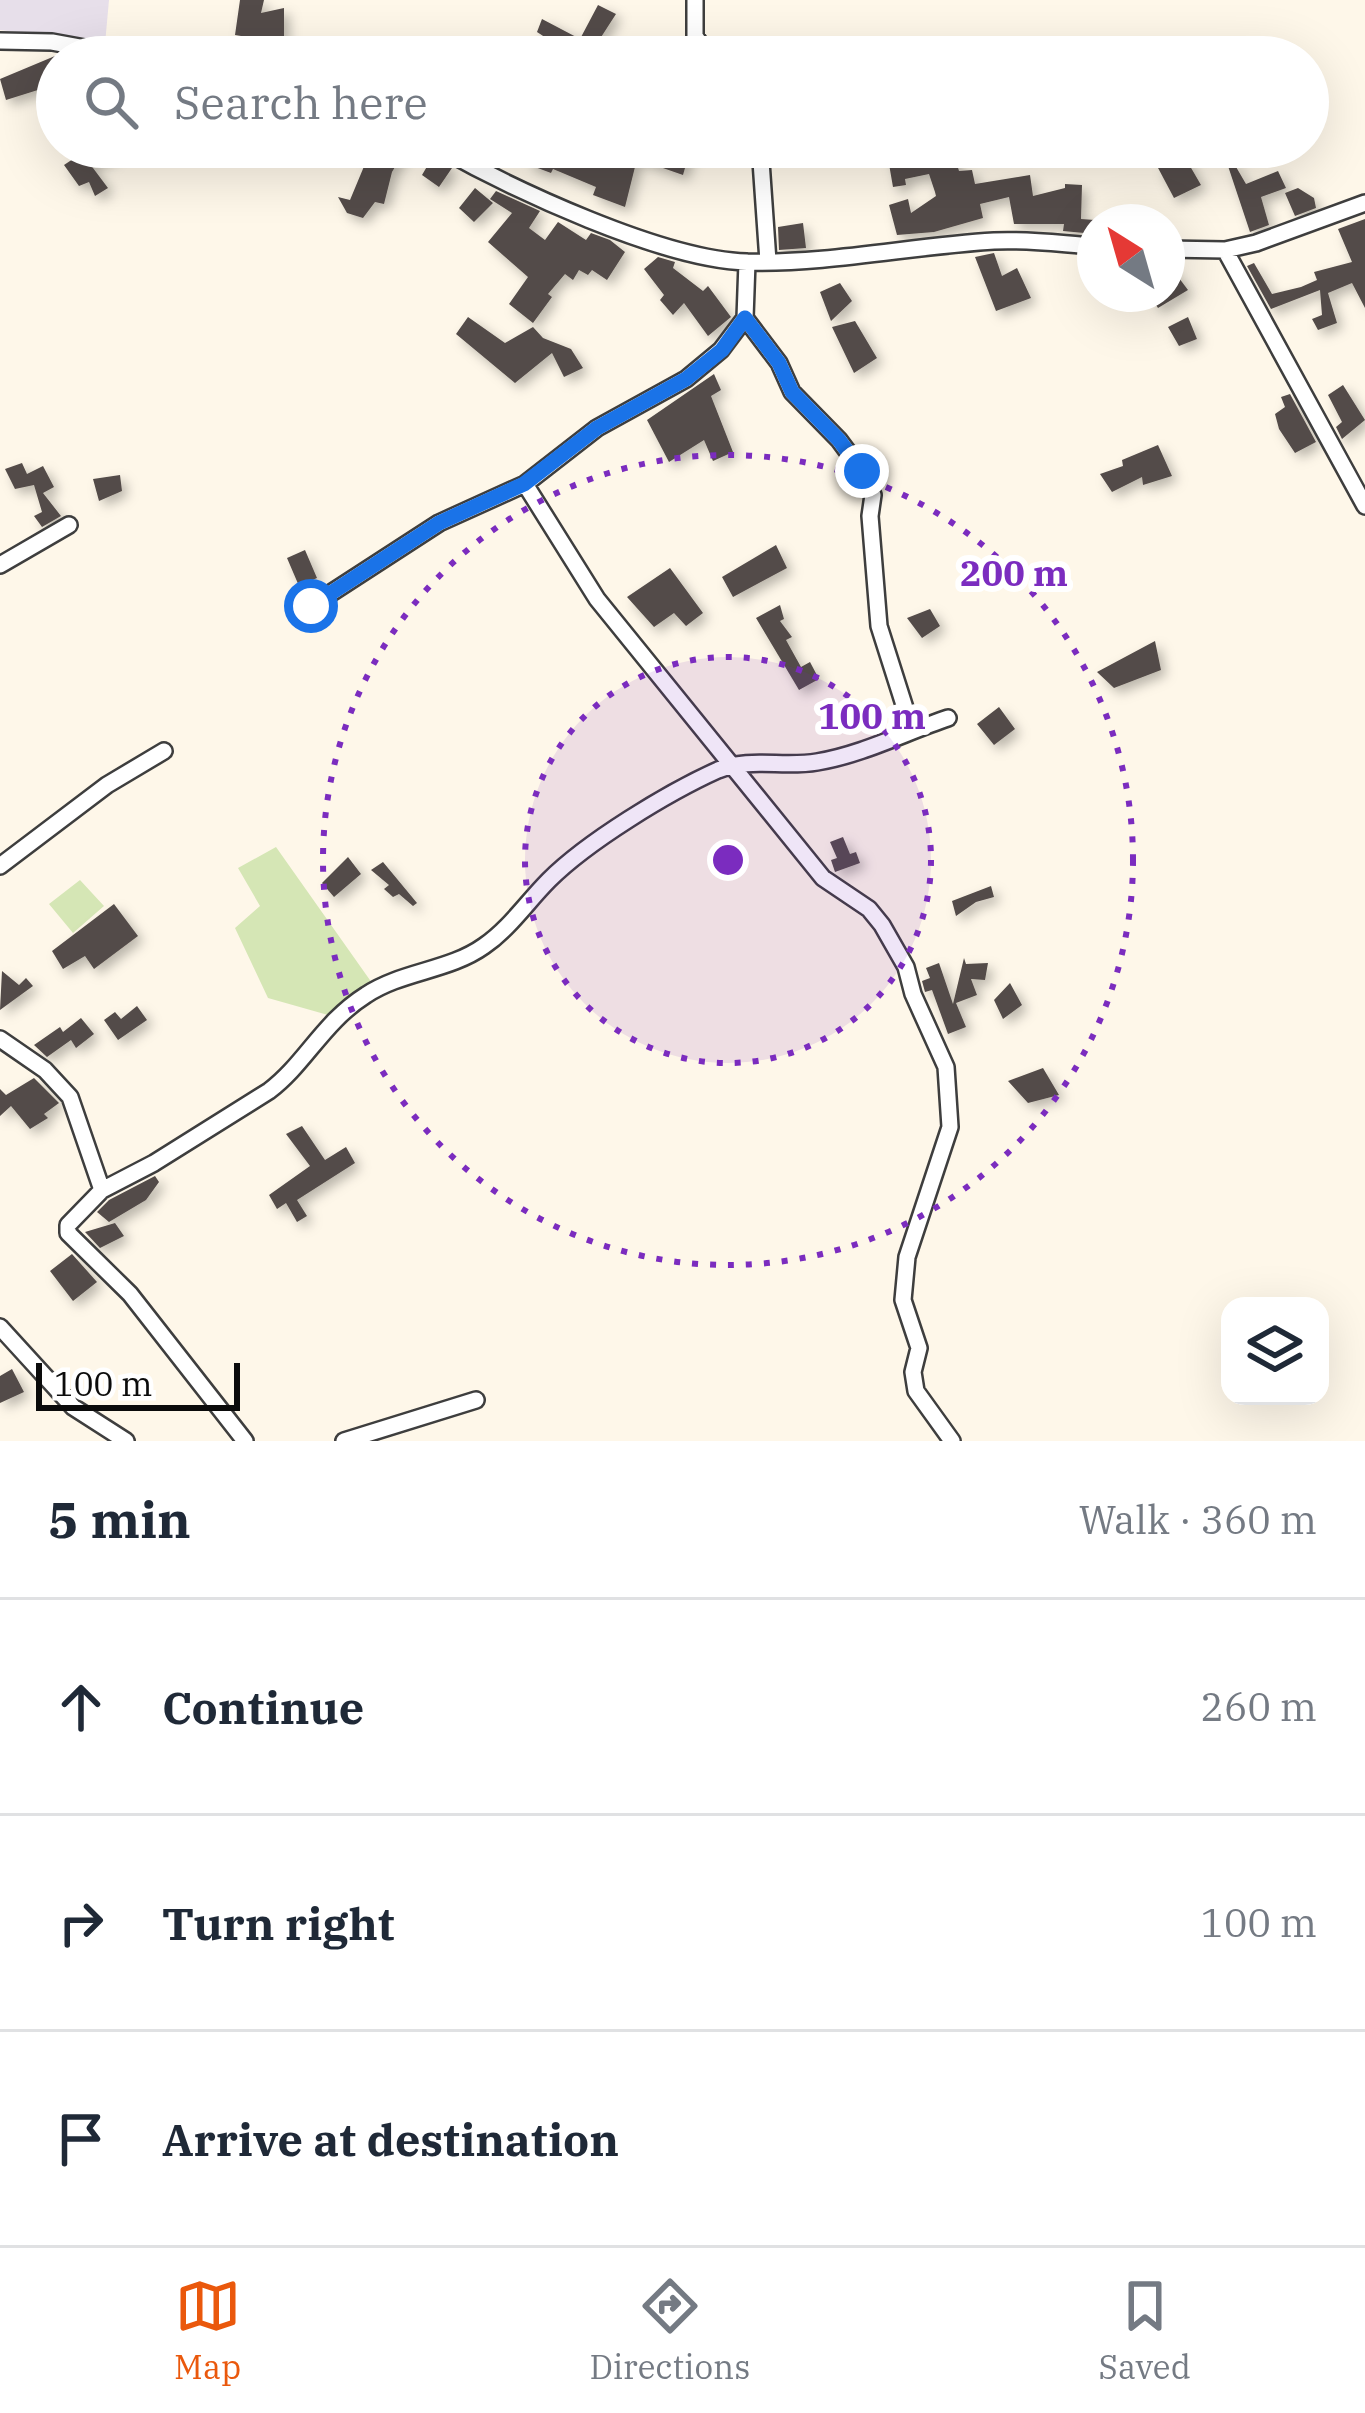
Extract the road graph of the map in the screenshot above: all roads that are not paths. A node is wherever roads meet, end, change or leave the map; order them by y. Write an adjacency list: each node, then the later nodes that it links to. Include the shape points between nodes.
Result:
1 (695, 0): 2 (street)
2 (694, 36)
3 (0, 41): 4 (street)
4 (36, 42)
5 (479, 168): 12 (street, via 675,250)
6 (761, 168): 11 (street)
7 (1365, 203): 10 (street)
8 (1077, 245): 11 (street, via 998,240)
9 (1185, 249): 10 (street)
10 (1226, 250): 15 (street)
11 (768, 261): 12 (street)
12 (747, 262): 13 (street)
13 (745, 318): 14 (street, via 686,379 597,428); 20 (street, via 873,495 880,626)
14 (524, 484): 18 (street, via 439,523); 22 (street, via 597,598)
15 (1365, 506)
16 (69, 526): 17 (street)
17 (0, 565)
18 (311, 606)
19 (948, 718): 20 (street)
20 (912, 730): 22 (street, via 821,762)
21 (164, 751): 23 (street)
22 (730, 766): 25 (street, via 578,855 480,949 369,992 332,1020 283,1081); 31 (street, via 823,878 882,925 946,1067 950,1126 907,1257 903,1300 919,1348 916,1391)
23 (0, 866)
24 (0, 1039): 25 (street, via 70,1096)
25 (102, 1190): 29 (street, via 68,1233 130,1294)
26 (0, 1327): 28 (street, via 73,1408)
27 (476, 1400): 30 (street)
28 (125, 1441)
29 (245, 1441)
30 (344, 1441)
31 (952, 1441)

